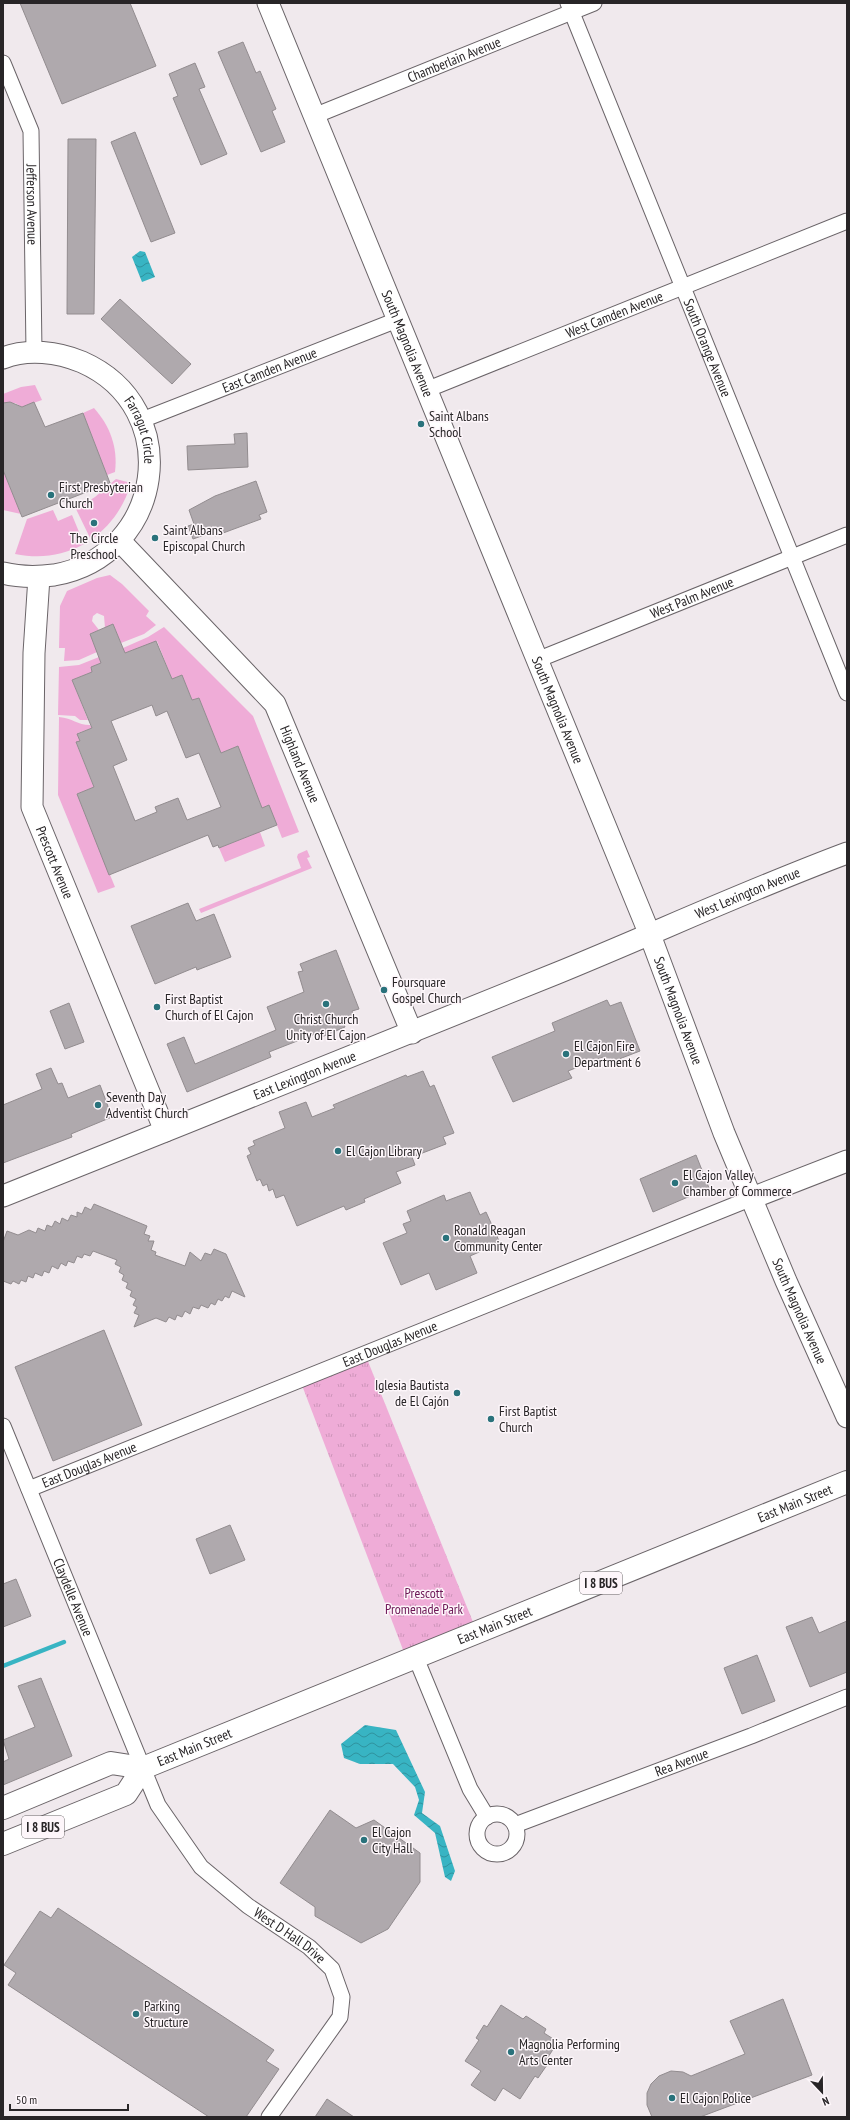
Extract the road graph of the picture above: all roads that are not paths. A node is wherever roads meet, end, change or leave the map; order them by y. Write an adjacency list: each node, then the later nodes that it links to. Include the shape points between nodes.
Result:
1 (268, 3): 5 (street, South Magnolia Avenue)
2 (594, 3): 3 (street, Chamberlain Avenue)
3 (569, 8): 5 (street, Chamberlain Avenue); 7 (street, South Orange Avenue)
4 (3, 63): 9 (street, Jefferson Avenue, via 31,131)
5 (314, 116): 8 (street, South Magnolia Avenue)
6 (847, 221): 7 (street, West Camden Avenue)
7 (682, 287): 11 (street, West Camden Avenue); 15 (street, South Orange Avenue)
8 (397, 320): 11 (street, South Magnolia Avenue); 12 (street, East Camden Avenue)
9 (34, 352): 10 (street, Farragut Circle); 12 (street, Farragut Circle, via 68,356 98,369 124,392)
10 (3, 358)
11 (426, 390): 18 (street, South Magnolia Avenue)
12 (142, 420): 14 (street, Farragut Circle, via 150,452 149,484 139,515)
13 (847, 535): 15 (street, West Palm Avenue)
14 (120, 541): 17 (street, Farragut Circle, via 101,557 71,572); 22 (street, Highland Avenue, via 275,704)
15 (793, 557): 18 (street, West Palm Avenue); 19 (street, South Orange Avenue)
16 (3, 573): 17 (street, Farragut Circle)
17 (39, 577): 23 (street, Prescott Avenue, via 34,654 32,807)
18 (537, 660): 21 (street, South Magnolia Avenue)
19 (847, 693)
20 (847, 853): 21 (street, West Lexington Avenue, via 798,871)
21 (650, 935): 22 (street, East Lexington Avenue); 26 (street, South Magnolia Avenue, via 723,1129)
22 (412, 1033): 23 (street, East Lexington Avenue)
23 (165, 1131): 25 (street, East Lexington Avenue)
24 (847, 1161): 26 (street)
25 (3, 1196)
26 (752, 1198): 27 (street, South Magnolia Avenue); 30 (street, East Douglas Avenue)
27 (847, 1417)
28 (3, 1426): 30 (street, Claydelle Avenue)
29 (847, 1482): 31 (main road, East Main Street / I 8 BUS)
30 (28, 1490): 33 (street, Claydelle Avenue)
31 (416, 1658): 33 (main road, East Main Street / I 8 BUS); 35 (street, via 470,1788)
32 (847, 1697): 36 (street, Rea Avenue)
33 (143, 1768): 34 (main road, East Main Street / I 8 BUS, via 111,1763); 37 (main road, East Main Street / I 8 BUS, via 126,1794); 38 (street, West D Hall Drive, via 158,1805 201,1867 248,1906 309,1947 332,1969 342,1998 340,2017)
34 (3, 1808)
35 (487, 1817): 36 (street, via 493,1814 506,1816); 36 (street, via 477,1832 481,1845 491,1852 503,1852 512,1846 517,1836)
36 (515, 1825)
37 (3, 1844)
38 (269, 2117)

